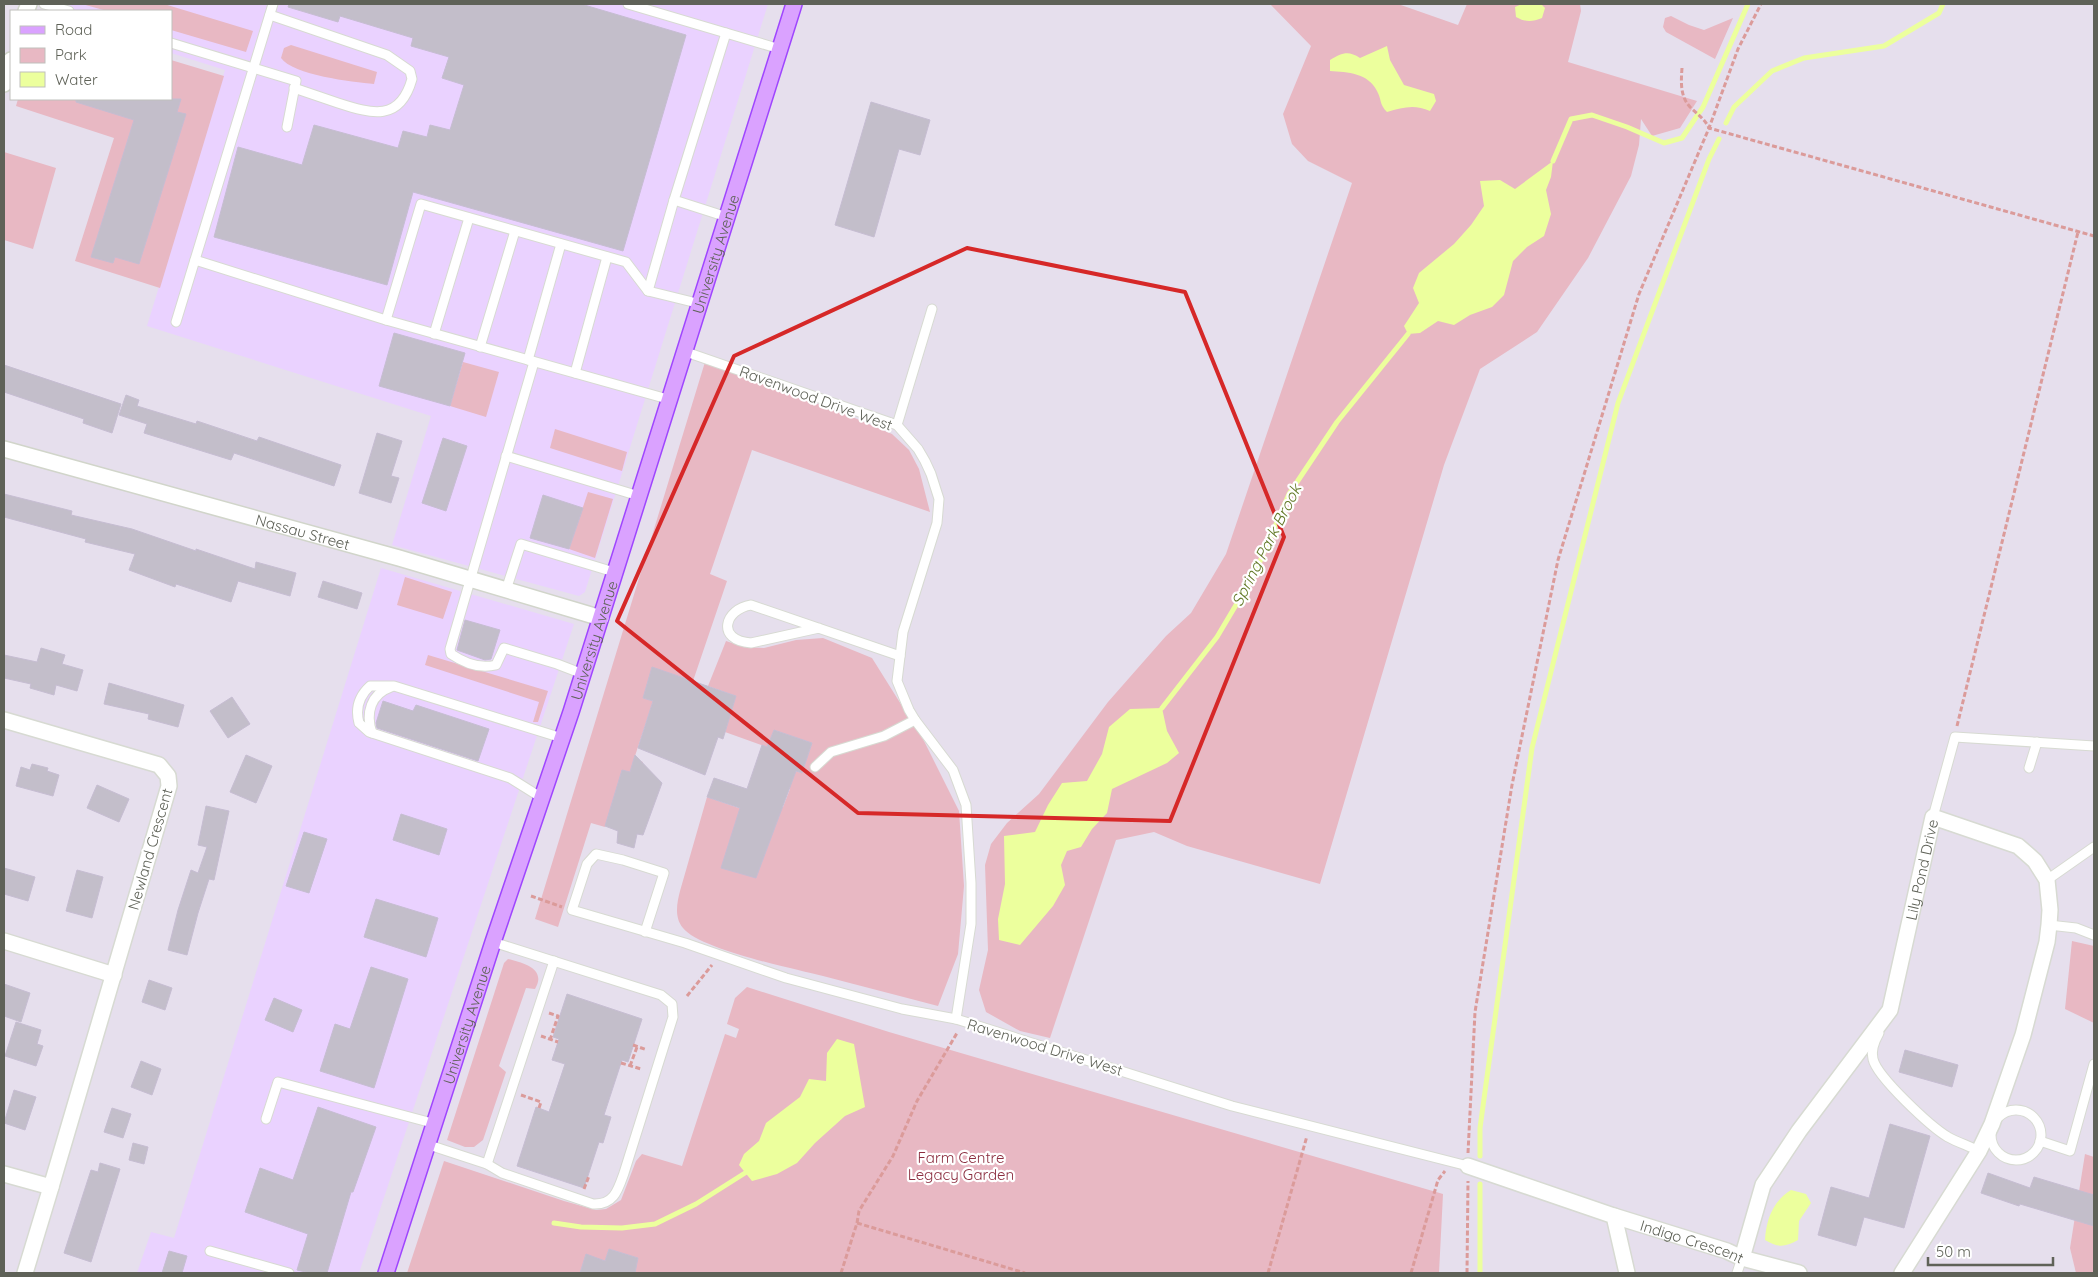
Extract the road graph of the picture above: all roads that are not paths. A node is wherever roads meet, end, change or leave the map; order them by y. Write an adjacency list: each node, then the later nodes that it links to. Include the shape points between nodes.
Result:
1 (44, 4): 6 (lane)
2 (273, 4): 7 (lane)
3 (628, 4): 5 (lane)
4 (794, 4): 10 (main road, University Avenue)
5 (656, 8): 8 (lane)
6 (65, 10)
7 (270, 14): 12 (lane); 14 (lane, via 388,54 410,70 412,79 404,99 394,108 381,112 366,112)
8 (726, 33): 10 (lane); 16 (lane)
9 (172, 43): 12 (lane)
10 (780, 49): 17 (main road, University Avenue)
11 (10, 63): 13 (street)
12 (253, 68): 14 (lane, via 296,81); 22 (lane)
13 (4, 84)
14 (294, 88): 15 (lane)
15 (287, 127)
16 (674, 200): 17 (lane); 23 (lane)
17 (727, 217): 24 (main road, University Avenue)
18 (469, 218): 19 (lane); 26 (lane, via 421,204); 28 (lane)
19 (515, 231): 20 (lane); 29 (lane)
20 (561, 244): 21 (lane); 31 (lane)
21 (607, 257): 23 (lane, via 626,262); 32 (lane)
22 (195, 260): 26 (lane); 27 (lane)
23 (648, 290): 24 (lane)
24 (701, 304): 30 (main road, University Avenue)
25 (932, 309): 34 (lane)
26 (386, 320): 28 (lane)
27 (176, 322)
28 (434, 334): 29 (lane)
29 (480, 347): 31 (lane)
30 (686, 352): 33 (main road, University Avenue); 34 (lane, Ravenwood Drive West)
31 (531, 361): 32 (lane); 36 (lane)
32 (575, 373): 33 (lane)
33 (671, 400): 37 (main road, University Avenue)
34 (896, 426): 43 (lane, Ravenwood Drive West, via 925,461 938,498 937,523 903,632)
35 (4, 449): 39 (street, Nassau Street)
36 (506, 456): 37 (lane); 39 (lane)
37 (639, 496): 38 (main road, University Avenue)
38 (614, 572): 40 (lane, via 521,544); 41 (main road, University Avenue)
39 (469, 579): 40 (street, Nassau Street); 44 (lane, via 451,639 451,654 486,668 496,665 504,648)
40 (506, 590): 41 (street, Nassau Street)
41 (600, 618): 44 (main road, University Avenue)
42 (819, 628): 42 (lane, via 751,605 743,606 729,620 728,632 740,642 751,643); 43 (lane)
43 (900, 656): 47 (lane, Ravenwood Drive West, via 897,681)
44 (583, 674): 49 (main road, University Avenue)
45 (394, 686): 48 (lane, via 374,698 369,719); 48 (lane, via 370,686 362,693 357,710 358,723); 49 (lane)
46 (4, 720): 64 (street, Newland Crescent, via 159,765 168,776 169,786)
47 (915, 720): 52 (lane, via 884,736 832,752); 66 (lane, Ravenwood Drive West, via 953,770 966,805 971,924)
48 (372, 733): 54 (lane, via 510,778)
49 (562, 738): 54 (main road, University Avenue)
50 (2037, 742): 51 (lane); 53 (lane); 55 (lane, via 1955,736)
51 (2094, 746)
52 (815, 767)
53 (2029, 768)
54 (542, 798): 62 (main road, University Avenue)
55 (1933, 817): 57 (street, Lily Pond Drive, via 2018,846 2036,861); 65 (street, Lily Pond Drive)
56 (2094, 847): 57 (lane)
57 (2047, 880): 58 (street, Lily Pond Drive)
58 (2049, 925): 60 (lane, via 2076,928); 70 (street, Lily Pond Drive, via 2048,942 2023,1035)
59 (645, 932): 59 (lane, via 664,873 596,854 587,864 572,910); 66 (lane, via 786,978 902,1009)
60 (2094, 935)
61 (4, 940): 64 (street)
62 (493, 942): 63 (lane); 69 (main road, University Avenue)
63 (554, 961): 74 (lane); 74 (lane, via 661,995 672,1004 673,1017 624,1173 613,1197 607,1202 593,1204 502,1173)
64 (114, 974): 77 (street, Newland Crescent)
65 (1890, 1010): 73 (lane, via 1875,1042 1873,1059 1882,1075 1923,1118 1947,1136); 80 (street, Lily Pond Drive, via 1799,1131 1763,1185)
66 (960, 1020): 75 (lane, Ravenwood Drive West, via 1232,1106)
67 (2094, 1064): 71 (lane, via 2070,1151)
68 (266, 1119): 69 (lane, via 278,1082)
69 (436, 1124): 72 (main road, University Avenue)
70 (1992, 1124): 71 (lane, via 2004,1112 2028,1112 2039,1125); 71 (lane, via 1994,1148 2007,1159 2024,1159 2037,1149); 73 (street, Lily Pond Drive)
71 (2040, 1141)
72 (429, 1145): 74 (lane); 83 (main road, University Avenue)
73 (1979, 1151): 87 (street, Lily Pond Drive)
74 (487, 1164)
75 (1461, 1165): 78 (street, Indigo Crescent)
76 (4, 1174): 77 (street)
77 (51, 1188): 81 (street, Newland Crescent)
78 (1614, 1216): 80 (street, Indigo Crescent); 84 (street)
79 (210, 1250): 82 (lane)
80 (1742, 1258): 85 (lane); 86 (street, Indigo Crescent)
81 (25, 1273)
82 (289, 1273)
83 (386, 1273)
84 (1627, 1273)
85 (1737, 1273)
86 (1799, 1273)
87 (1902, 1273)

